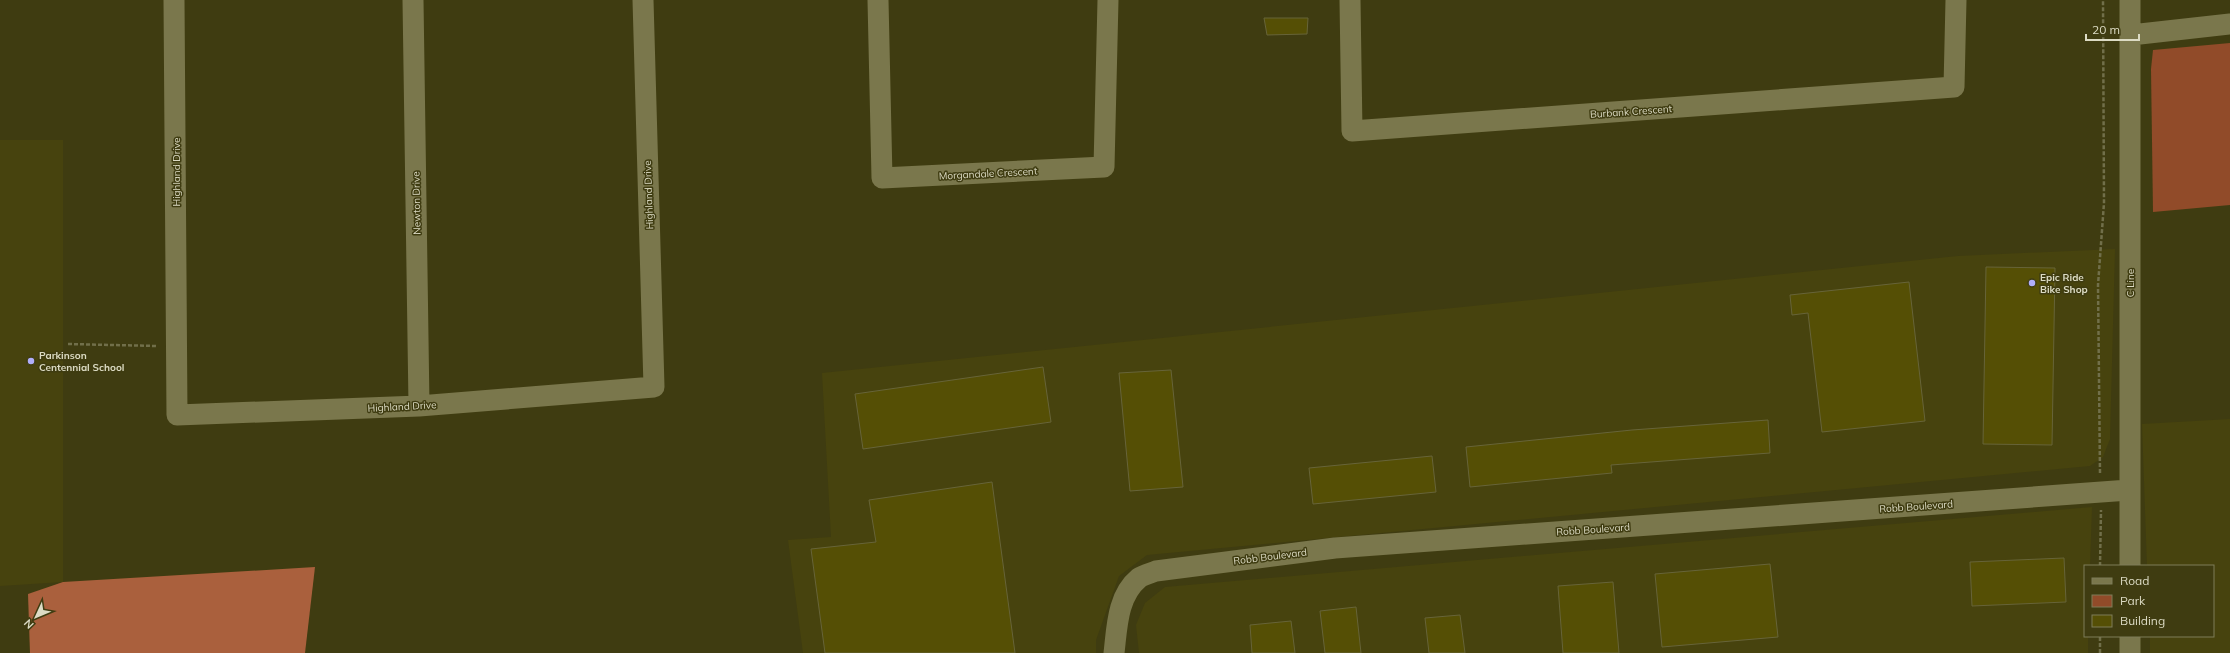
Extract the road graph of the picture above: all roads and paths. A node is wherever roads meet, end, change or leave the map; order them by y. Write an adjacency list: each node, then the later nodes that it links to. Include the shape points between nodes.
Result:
1 (174, 0): 13 (street, Highland Drive)
2 (413, 0): 14 (street, Newton Drive)
3 (643, 0): 14 (street, Highland Drive, via 654,387)
4 (878, 0): 5 (street, Morgandale Crescent, via 882,178 1104,167)
5 (1108, 0)
6 (1350, 0): 7 (street, Burbank Crescent, via 1352,131 1954,87)
7 (1956, 0)
8 (2103, 0): 16 (path, via 2104,203 2098,285)
9 (2130, 0): 11 (street, C Line)
10 (2230, 24): 11 (street)
11 (2130, 35): 15 (street, C Line)
12 (68, 344): 13 (path)
13 (177, 348): 14 (street, Highland Drive, via 177,415)
14 (419, 406)
15 (2130, 490): 16 (street, Robb Boulevard); 18 (street, C Line)
16 (2101, 493): 17 (path); 21 (street, Robb Boulevard, via 1335,548 1156,571 1139,578 1129,591 1120,610)
17 (2100, 565)
18 (2130, 565)
19 (2100, 637): 22 (path)
20 (2130, 637): 23 (street)
21 (1114, 653)
22 (2100, 653)
23 (2130, 653)

